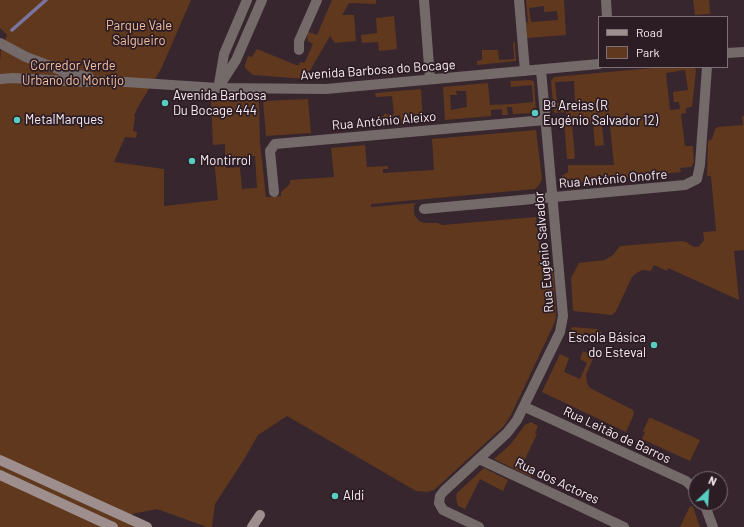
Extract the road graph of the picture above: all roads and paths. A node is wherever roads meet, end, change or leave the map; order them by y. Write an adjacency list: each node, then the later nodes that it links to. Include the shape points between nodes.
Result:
1 (247, 0): 19 (street, via 224,54)
2 (262, 0): 19 (street, via 236,60)
3 (317, 0): 9 (street, via 299,41)
4 (424, 0): 17 (street)
5 (519, 0): 15 (street)
6 (606, 0): 7 (street)
7 (607, 16)
8 (0, 43): 18 (street, Avenida Barbosa do Bocage, via 49,66)
9 (299, 50)
10 (744, 52): 11 (street)
11 (728, 53)
12 (598, 64): 14 (street, Avenida Barbosa do Bocage)
13 (707, 68): 22 (street, Rua António Onofre, via 697,179 685,185)
14 (541, 70): 15 (street, Avenida Barbosa do Bocage); 20 (street, Rua Eugénio Salvador)
15 (525, 71): 17 (street, Avenida Barbosa do Bocage)
16 (0, 79): 18 (street, Avenida Barbosa do Bocage)
17 (430, 80): 19 (street, Avenida Barbosa do Bocage, via 326,89)
18 (110, 81): 19 (street, Avenida Barbosa do Bocage)
19 (218, 88)
20 (545, 120): 21 (street, Rua António Aleixo, via 275,144 270,151); 22 (street, Rua Eugénio Salvador)
21 (274, 192)
22 (552, 198): 23 (street, Rua António Onofre); 24 (street, Rua Eugénio Salvador, via 563,316 560,332)
23 (424, 210)
24 (525, 406): 25 (street, Rua Eugénio Salvador, via 508,433); 28 (street, Rua Leitão de Barros)
25 (479, 459): 34 (street, Rua Eugénio Salvador, via 449,486 440,496 439,503 443,510); 35 (street, Rua dos Actores)
26 (0, 460): 31 (main road)
27 (0, 475): 30 (main road)
28 (688, 483)
29 (707, 511): 36 (street)
30 (113, 527)
31 (148, 527)
32 (252, 527): 33 (main road, via 260,515)
33 (257, 527)
34 (479, 527)
35 (624, 527)
36 (713, 527)

